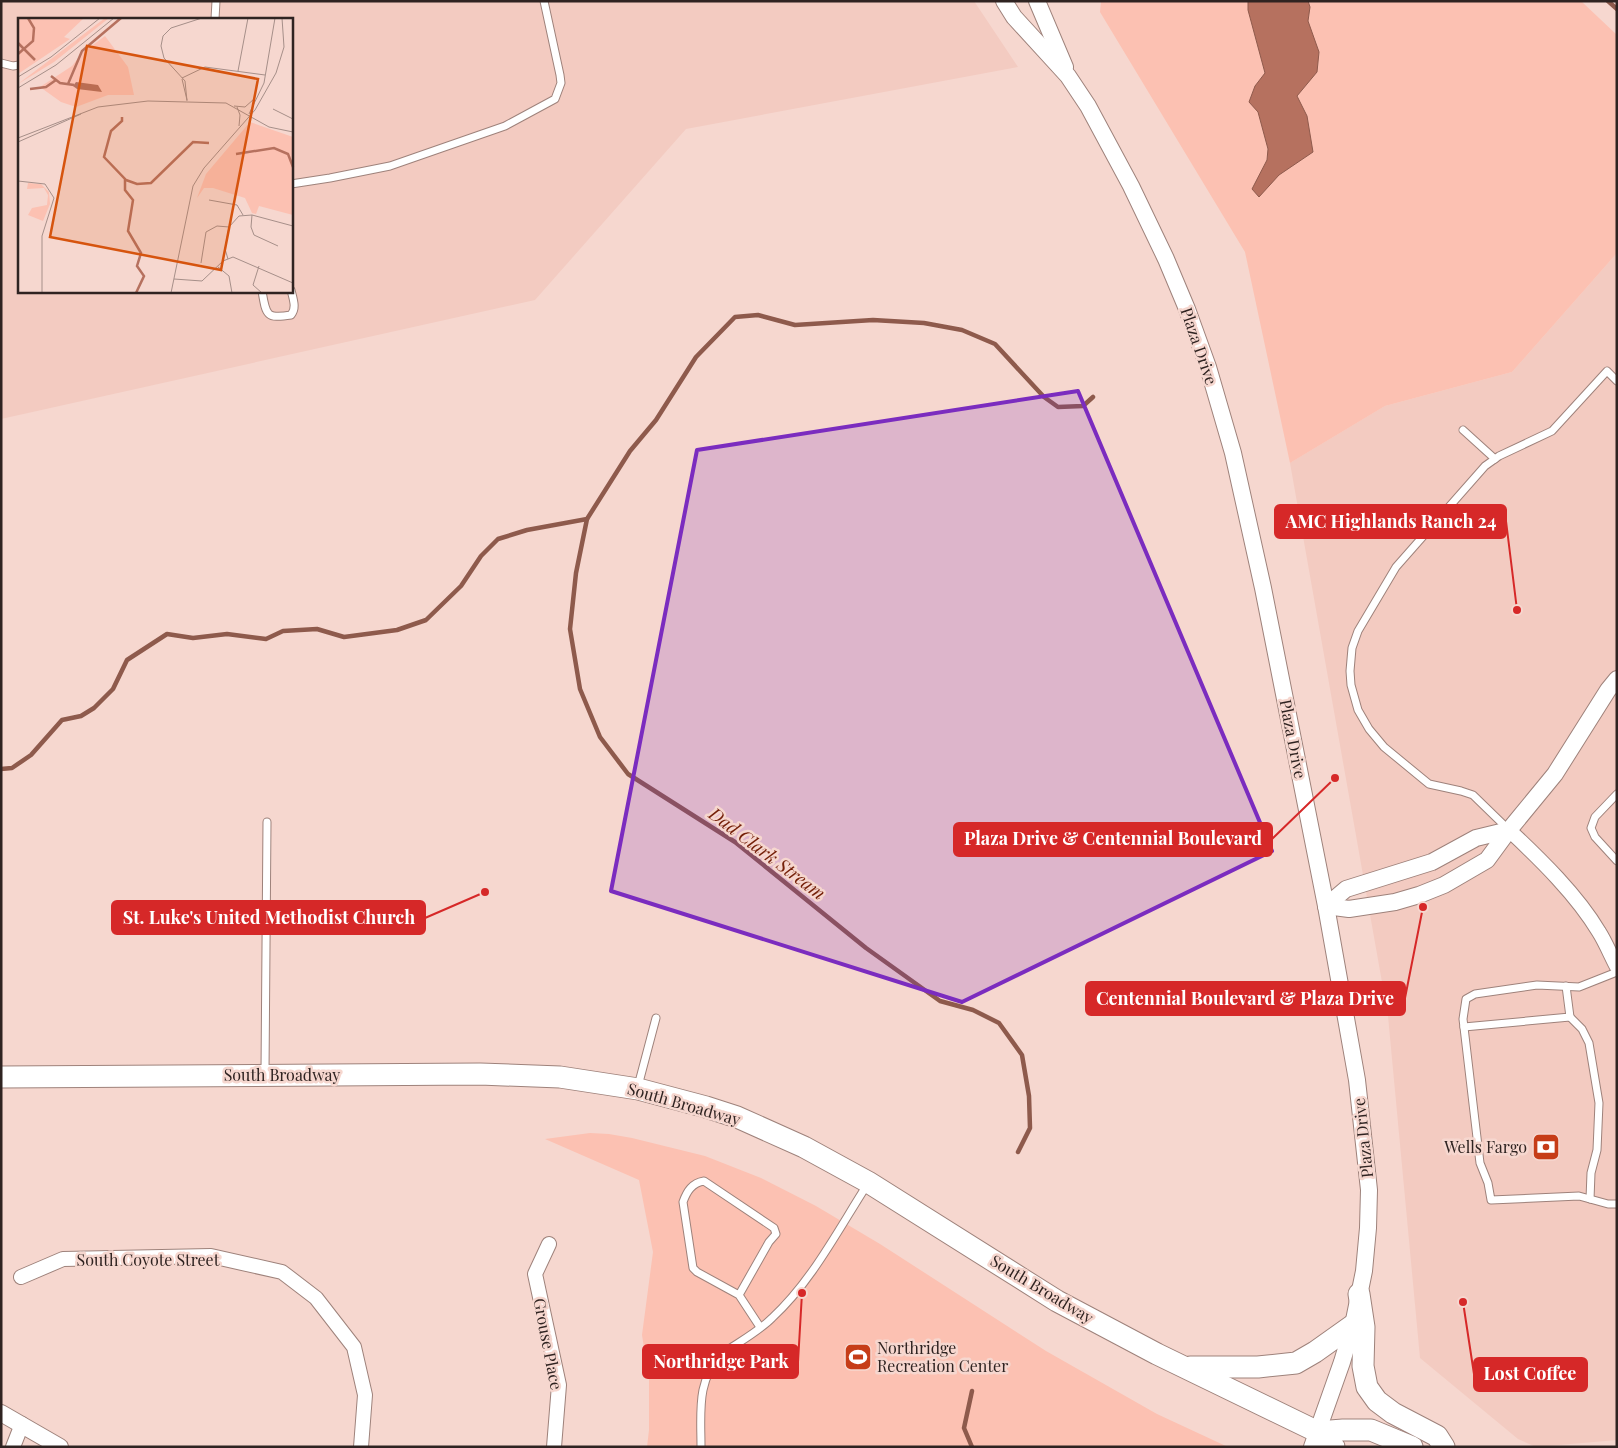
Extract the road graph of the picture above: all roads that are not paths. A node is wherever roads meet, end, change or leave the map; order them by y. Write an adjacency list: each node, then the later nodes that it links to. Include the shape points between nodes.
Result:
1 (216, 1): 5 (lane)
2 (544, 1): 9 (lane, via 560,75 561,84 555,99 504,126 390,166)
3 (1004, 1): 8 (street, Plaza Drive, via 1014,17)
4 (1037, 1): 8 (street, Plaza Drive)
5 (214, 18)
6 (1, 63): 7 (lane)
7 (18, 65)
8 (1068, 76): 20 (street, Plaza Drive, via 1132,186 1187,309 1208,367 1234,453)
9 (292, 184)
10 (262, 292): 11 (lane, via 267,313 278,317 294,312)
11 (291, 292)
12 (1617, 381): 14 (lane, via 1607,372 1552,431)
13 (1463, 430): 14 (lane)
14 (1495, 459): 18 (lane, via 1485,466 1396,567 1358,631 1352,648 1350,671 1358,710 1384,747 1429,784 1473,795)
15 (1617, 679): 18 (street, via 1555,774)
16 (1617, 794): 19 (lane, via 1595,817 1591,828)
17 (267, 822): 27 (lane)
18 (1509, 830): 20 (street, via 1476,838 1432,862 1346,889); 20 (street, via 1487,860 1419,895 1349,909); 21 (street, via 1585,911)
19 (1617, 861)
20 (1326, 906): 35 (street, Plaza Drive, via 1357,1080 1369,1190 1364,1270)
21 (1617, 967)
22 (1617, 972): 23 (lane, via 1579,987)
23 (1566, 986): 24 (lane); 26 (lane, via 1537,985 1475,994 1466,999)
24 (1570, 1017): 26 (lane); 31 (lane, via 1582,1029 1589,1044 1599,1103)
25 (656, 1018): 29 (lane)
26 (1464, 1027): 31 (lane, via 1480,1163 1492,1200 1579,1196)
27 (265, 1075): 28 (main road, South Broadway); 29 (main road, South Broadway, via 489,1074 560,1077)
28 (1, 1077)
29 (638, 1089): 30 (main road, South Broadway, via 737,1118 804,1147)
30 (868, 1182): 38 (lane, via 806,1280 791,1300); 39 (main road, South Broadway, via 1057,1301)
31 (1590, 1199): 32 (lane)
32 (1617, 1204)
33 (548, 1244): 46 (street, Grouse Place, via 535,1274 559,1385)
34 (21, 1277): 45 (street, South Coyote Street, via 63,1259 211,1256 282,1272 316,1298 354,1347 365,1395)
35 (1359, 1294): 37 (street, Plaza Drive); 50 (main road, via 1367,1387 1392,1413 1437,1436)
36 (739, 1295): 36 (lane, via 693,1268 683,1202 698,1182 704,1182 774,1228 776,1234); 38 (lane)
37 (1353, 1325): 39 (main road, via 1296,1363); 42 (street, Plaza Drive)
38 (760, 1327): 47 (lane, via 723,1353 708,1372 701,1400)
39 (1184, 1367): 42 (main road, South Broadway)
40 (1, 1413): 41 (street)
41 (22, 1424): 43 (street); 44 (street)
42 (1315, 1439): 48 (main road, South Broadway); 49 (main road, via 1343,1430 1371,1430)
43 (13, 1447)
44 (60, 1447)
45 (361, 1447)
46 (554, 1447)
47 (701, 1447)
48 (1334, 1447)
49 (1412, 1447)
50 (1444, 1447)

